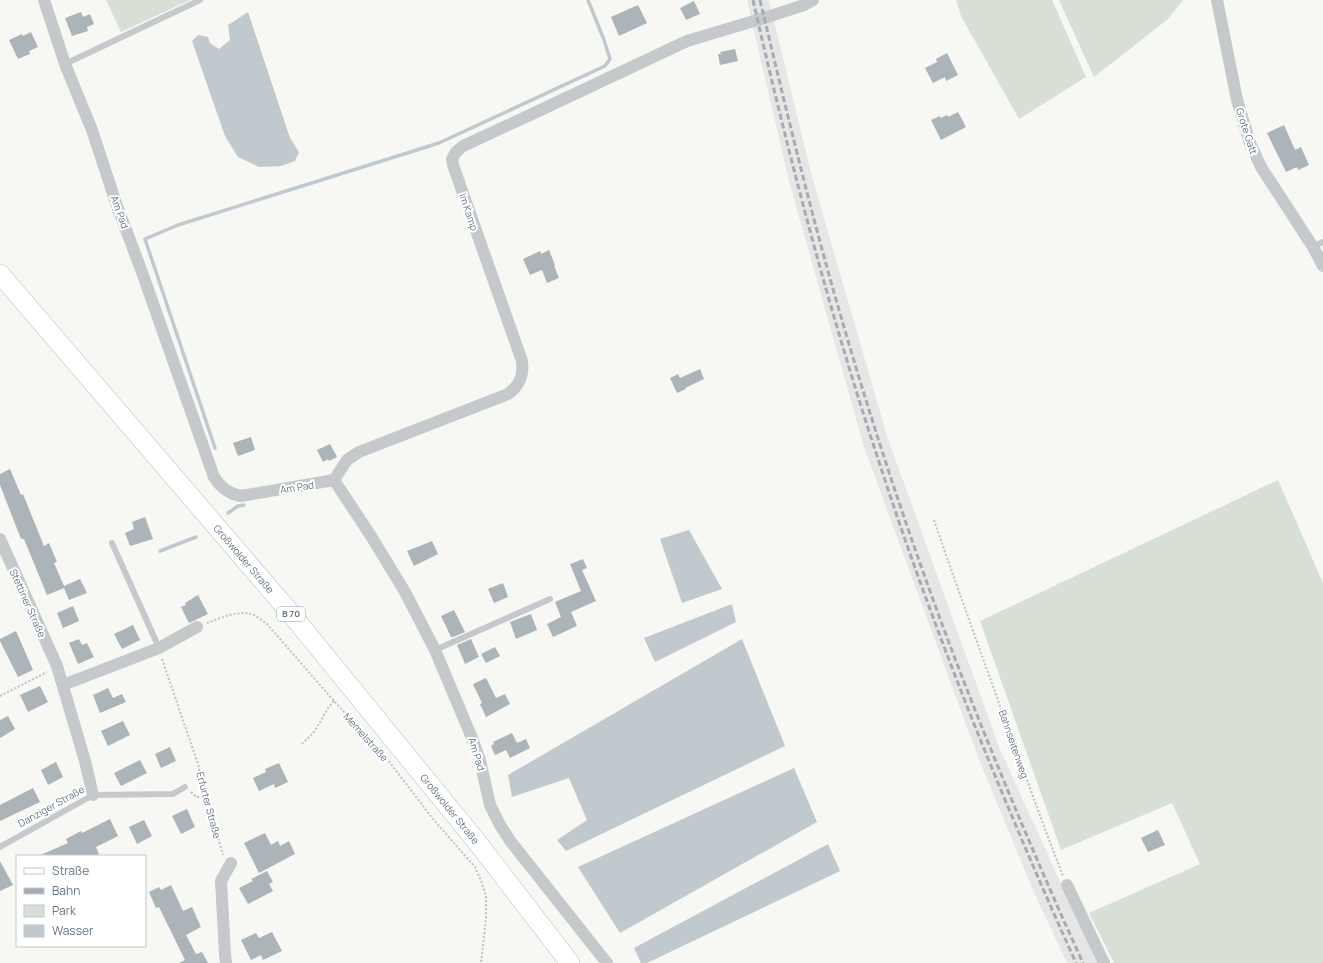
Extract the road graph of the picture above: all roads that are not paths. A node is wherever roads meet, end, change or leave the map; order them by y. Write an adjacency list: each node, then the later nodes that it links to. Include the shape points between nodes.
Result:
1 (44, 0): 5 (street, Am Pad)
2 (200, 0): 5 (lane)
3 (814, 0): 9 (street, Im Kamp, via 686,41 463,146 456,152 452,165 522,361 522,376 508,394 359,452 347,460)
4 (1217, 0): 6 (street, Grote Gatt, via 1237,100 1250,143 1261,167)
5 (65, 64): 9 (street, Am Pad, via 92,130 214,477 224,489 241,496)
6 (1318, 245): 7 (street, Grote Gatt)
7 (1323, 266)
8 (0, 274): 23 (main road, Großwolder Straße / B 70, via 287,609 477,842)
9 (334, 480): 15 (street, Am Pad, via 371,536)
10 (0, 540): 16 (street, Stettiner Straße, via 57,666)
11 (112, 543): 14 (lane)
12 (550, 599): 15 (lane)
13 (197, 627): 14 (street)
14 (159, 648): 16 (street)
15 (435, 650): 24 (street, Am Pad, via 472,738 480,760 490,805 500,825)
16 (63, 685): 18 (street, Stettiner Straße)
17 (185, 787): 18 (lane, Danziger Straße, via 173,794)
18 (93, 794): 19 (lane, Danziger Straße)
19 (0, 847)
20 (231, 863): 22 (street, via 221,881)
21 (1067, 885): 25 (street)
22 (226, 963)
23 (570, 963)
24 (607, 963)
25 (1104, 963)

